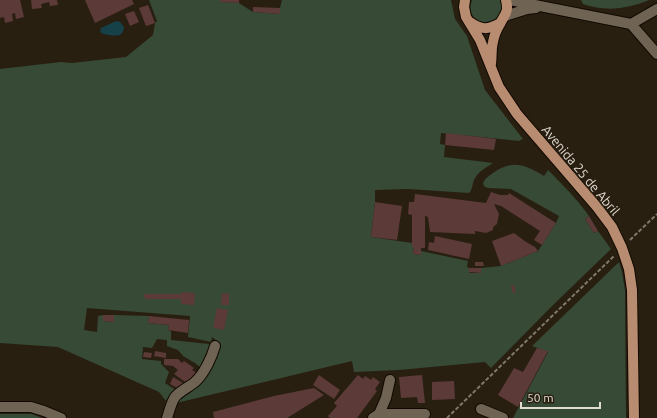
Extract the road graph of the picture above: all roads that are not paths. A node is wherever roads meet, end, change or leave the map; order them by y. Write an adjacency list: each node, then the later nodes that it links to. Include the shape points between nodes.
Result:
1 (506, 0): 6 (main road, Avenida 25 de Abril, via 507,10)
2 (510, 0): 4 (street)
3 (462, 2): 7 (main road, Avenida 25 de Abril)
4 (544, 7): 6 (street, via 527,9); 8 (street)
5 (657, 9): 8 (street)
6 (503, 19): 7 (main road, via 488,28 475,26); 10 (main road, Avenida 25 de Abril, via 493,41)
7 (470, 22): 10 (main road, Avenida 25 de Abril)
8 (631, 24): 9 (street)
9 (657, 54)
10 (491, 66): 20 (main road, Avenida 25 de Abril, via 499,86 517,114 597,207 612,227 622,248 629,268 632,290)
11 (215, 346): 18 (street, via 201,376 175,398)
12 (390, 380): 16 (street, via 386,398)
13 (0, 407): 17 (street, via 31,407)
14 (481, 409): 19 (street)
15 (425, 414): 16 (street)
16 (376, 416)
17 (61, 418)
18 (166, 418)
19 (503, 418)
20 (634, 418)

